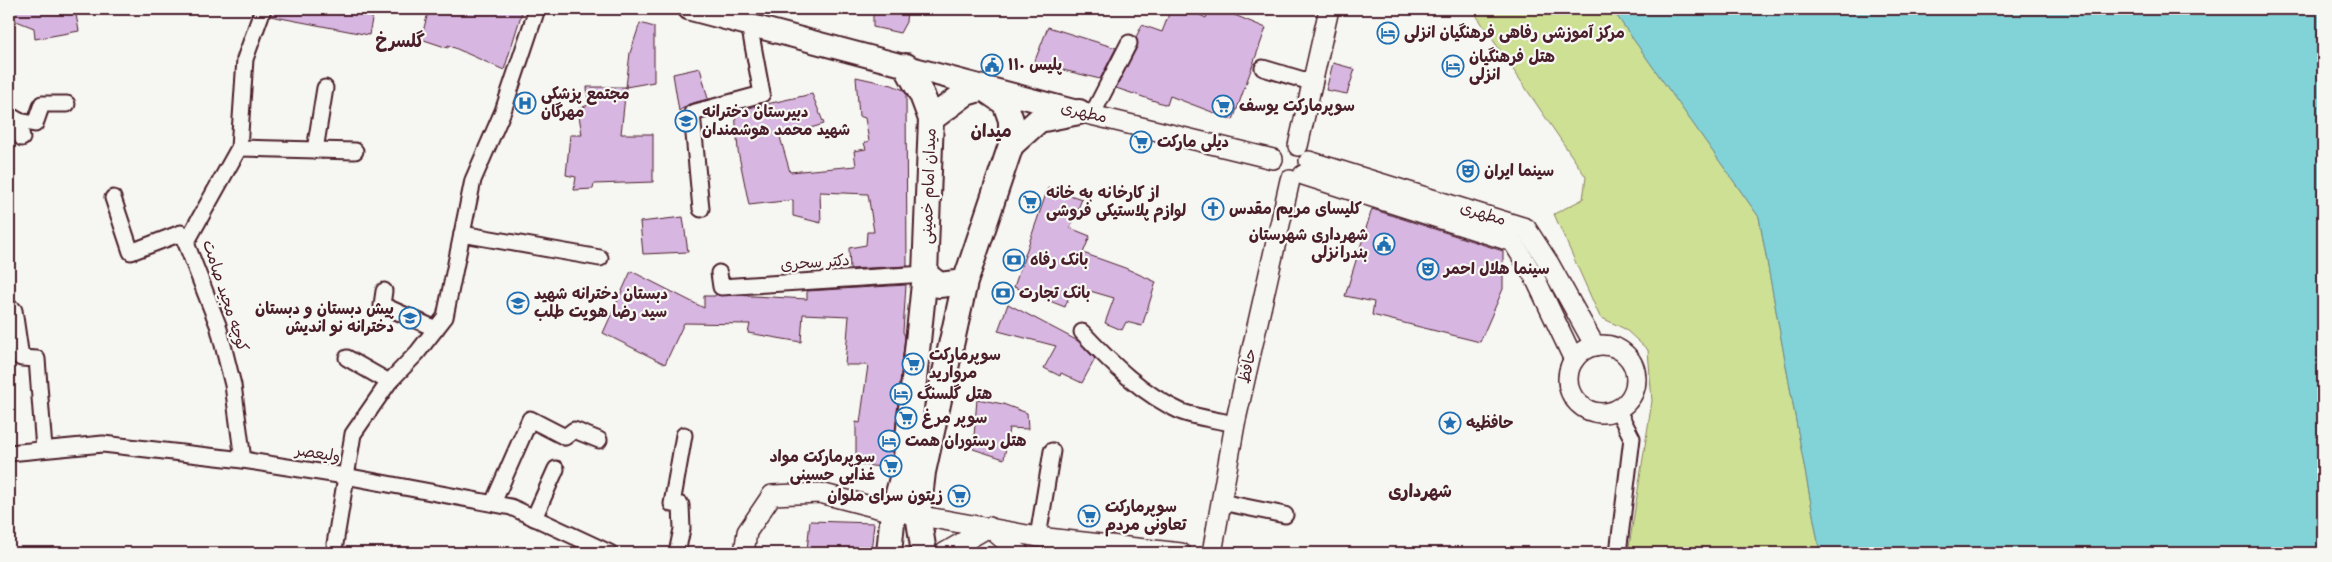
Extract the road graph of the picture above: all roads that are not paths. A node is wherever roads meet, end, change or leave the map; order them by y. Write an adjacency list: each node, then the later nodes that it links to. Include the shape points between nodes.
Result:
1 (263, 9): 18 (street, کوچه مجید صامت, via 245,59)
2 (537, 9): 25 (street, via 502,111 473,180)
3 (689, 9): 5 (main road)
4 (1329, 9): 9 (street, حافظ)
5 (748, 19): 7 (main road); 24 (street, via 762,94 692,114)
6 (1129, 43): 13 (street)
7 (906, 66): 11 (main road, مطهری); 15 (main road)
8 (1263, 68): 9 (street)
9 (1314, 83): 22 (street, حافظ)
10 (325, 88): 19 (street)
11 (983, 88): 13 (main road, مطهری); 15 (main road, میدان امام خمینی, via 966,93); 17 (main road, via 1004,103 1011,120)
12 (66, 104): 14 (street, via 42,104 35,124)
13 (1086, 113): 17 (main road, via 1040,120); 21 (street, مطهری)
14 (14, 118): 16 (street)
15 (931, 119): 29 (main road, میدان امام خمینی)
16 (22, 138)
17 (1010, 145): 30 (main road)
18 (239, 148): 19 (street); 26 (street, کوچه مجید صامت)
19 (315, 150): 20 (street)
20 (355, 151)
21 (1273, 159): 22 (street, via 1277,173); 22 (street, via 1282,146)
22 (1300, 165): 35 (street, مطهری, via 1526,228); 37 (street, مطهری, via 1513,242 1535,278); 40 (street, حافظ)
23 (113, 198): 26 (street, via 131,252 182,233)
24 (701, 209)
25 (462, 234): 27 (street); 33 (street, via 445,317)
26 (186, 243): 46 (street, کوچه مجید صامت, via 218,325 233,385)
27 (600, 258)
28 (719, 273): 29 (street, دکتر سحری, via 721,286)
29 (925, 274): 30 (main road, via 939,285); 51 (main road, میدان امام خمینی, via 905,467)
30 (965, 282): 52 (main road, via 923,472)
31 (384, 291): 33 (street, via 382,305)
32 (14, 310): 43 (street, via 20,358 37,359)
33 (436, 329): 38 (street)
34 (1082, 332): 40 (street, via 1141,389 1183,412)
35 (1595, 346): 37 (street); 39 (street, via 1621,351 1636,372 1631,398)
36 (347, 358): 38 (street)
37 (1574, 360): 39 (street, via 1569,386 1577,402 1592,412)
38 (389, 382): 48 (street, via 353,434)
39 (1617, 409): 68 (street, via 1632,438)
40 (1235, 424): 49 (street, حافظ)
41 (684, 436): 60 (street, via 672,504 681,505 682,529)
42 (599, 440): 50 (street, via 574,430 565,436 530,418)
43 (44, 449): 45 (street, ولیعصر); 46 (street, ولیعصر, via 103,444)
44 (1052, 451): 56 (street)
45 (9, 454)
46 (243, 460): 48 (street, ولیعصر)
47 (556, 469): 54 (street)
48 (345, 476): 50 (street, ولیعصر); 57 (street)
49 (1221, 502): 53 (street); 67 (street, حافظ)
50 (493, 503): 54 (street, ولیعصر)
51 (893, 512): 52 (street); 61 (street, via 820,493 772,496 747,532); 62 (main road, میدان امام خمینی)
52 (918, 514): 55 (street); 63 (main road)
53 (1285, 515)
54 (534, 518): 59 (street, ولیعصر)
55 (990, 527): 56 (street); 64 (street); 65 (street)
56 (1038, 537): 58 (street)
57 (335, 544)
58 (1072, 547): 66 (street)
59 (610, 553)
60 (677, 553)
61 (744, 553)
62 (889, 553)
63 (924, 553)
64 (944, 553)
65 (1019, 553)
66 (1181, 553)
67 (1212, 553)
68 (1618, 553)

